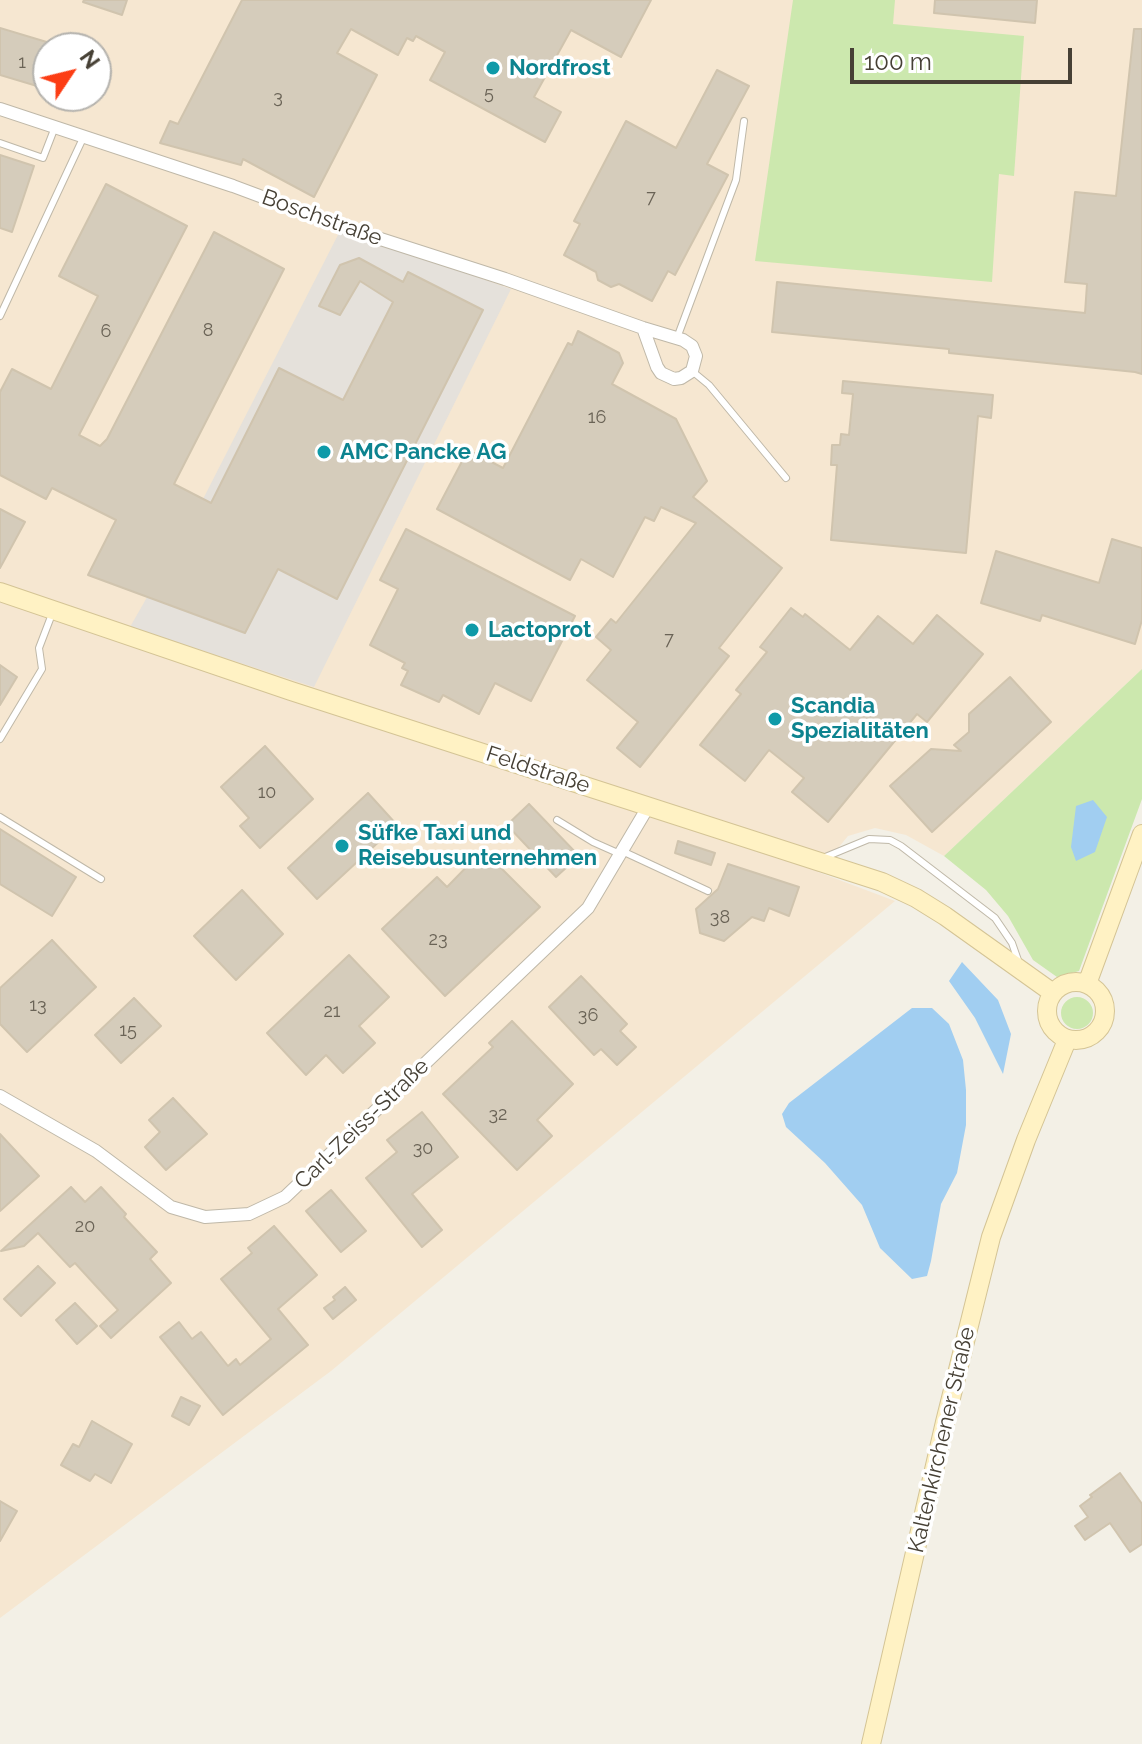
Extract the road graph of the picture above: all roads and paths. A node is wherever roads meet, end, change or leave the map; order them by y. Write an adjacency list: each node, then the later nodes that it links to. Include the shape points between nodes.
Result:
1 (0, 109): 3 (street, Boschstraße)
2 (744, 121): 8 (lane, via 736,180)
3 (55, 127): 4 (street, Boschstraße); 5 (lane, via 43,158)
4 (84, 136): 6 (lane); 7 (street, Boschstraße)
5 (0, 143)
6 (0, 316)
7 (643, 328): 8 (street, Boschstraße); 9 (street, via 661,373 674,379)
8 (677, 338): 9 (street, via 694,351)
9 (692, 371): 10 (lane)
10 (786, 478)
11 (0, 592): 12 (street, Feldstraße)
12 (53, 610): 13 (lane, via 39,648 42,669); 14 (street, Feldstraße)
13 (0, 739)
14 (648, 807): 18 (street, Carl-Zeiss-Straße); 19 (street, Feldstraße)
15 (0, 817): 20 (lane)
16 (557, 820): 18 (lane)
17 (1142, 834): 23 (street)
18 (621, 853): 21 (lane); 26 (street, Carl-Zeiss-Straße, via 588,908 543,952 285,1197 249,1214 205,1217 171,1207 96,1151)
19 (817, 861): 22 (street, Feldstraße, via 916,898); 22 (lane, via 869,839 890,840 995,918)
20 (101, 879)
21 (708, 891)
22 (1022, 970): 24 (street, Feldstraße)
23 (1087, 984): 24 (street, via 1069,983); 25 (street, via 1102,998 1105,1017 1095,1034)
24 (1053, 993): 25 (street, via 1047,1020)
25 (1067, 1040): 27 (street, Kaltenkirchener Straße, via 991,1237)
26 (0, 1096)
27 (871, 1744)

